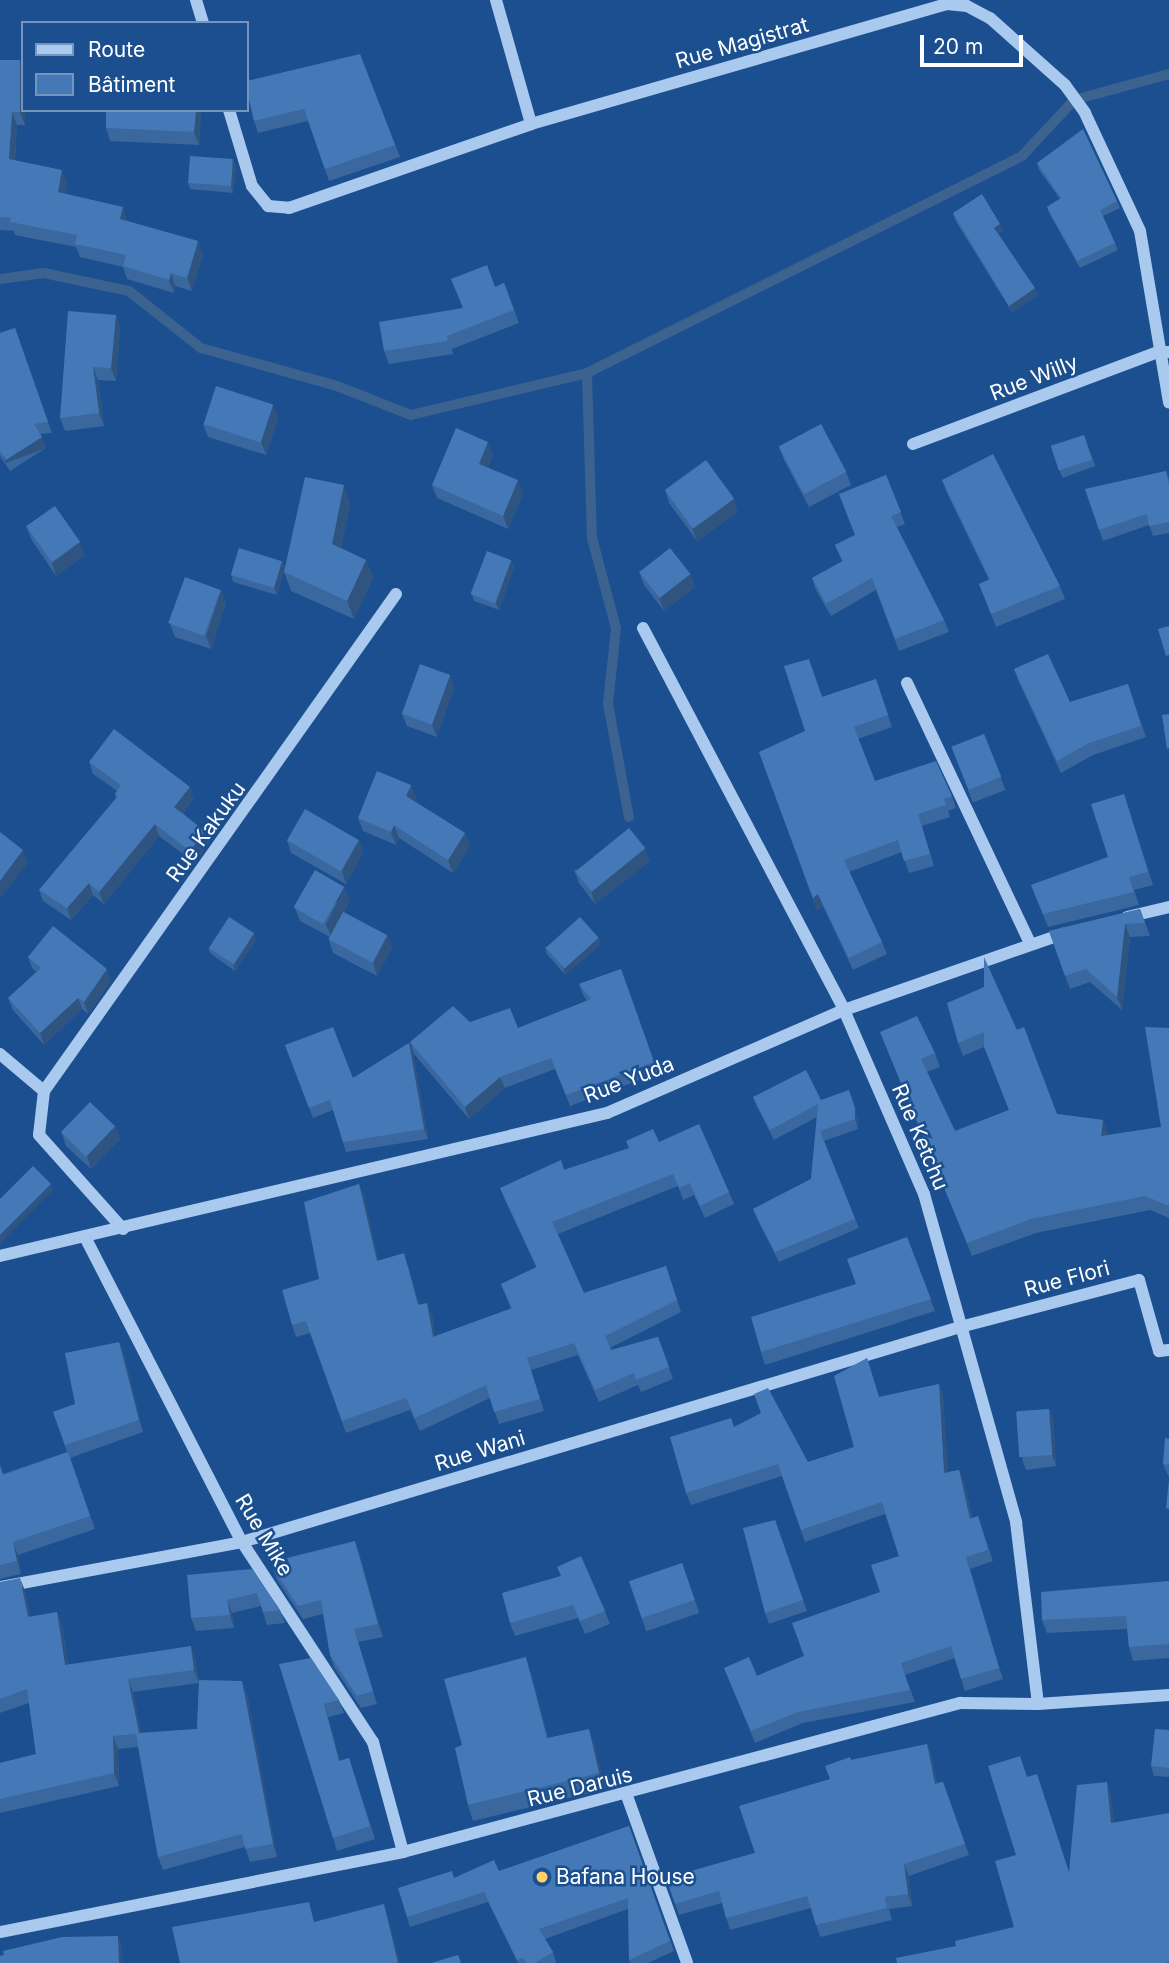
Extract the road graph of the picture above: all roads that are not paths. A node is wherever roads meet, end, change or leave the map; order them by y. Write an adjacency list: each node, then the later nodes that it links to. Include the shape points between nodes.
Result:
1 (196, 0): 3 (street)
2 (496, 0): 5 (street)
3 (202, 21)
4 (230, 112): 5 (street, Rue Magistrat, via 252,186 268,206 289,208)
5 (531, 124): 6 (street, Rue Magistrat, via 947,4 967,6 990,18 1065,85 1085,113 1140,231)
6 (1163, 352): 7 (street, Rue Magistrat); 8 (street, Rue Willy)
7 (1169, 403)
8 (913, 444)
9 (396, 594): 18 (street, Rue Kakuku)
10 (643, 628): 16 (street, Rue Ketchu)
11 (907, 683): 15 (street)
12 (1169, 907): 13 (street)
13 (1118, 919)
14 (1080, 929): 15 (street, Rue Yuda)
15 (1029, 941): 16 (street, Rue Yuda)
16 (844, 1010): 19 (street, Rue Yuda, via 607,1113); 22 (street, Rue Ketchu, via 924,1194)
17 (0, 1054): 18 (street)
18 (44, 1091): 19 (street, via 39,1135)
19 (123, 1229): 20 (street, Rue Yuda)
20 (85, 1237): 21 (street, Rue Yuda); 24 (street, Rue Mike)
21 (0, 1256)
22 (964, 1326): 23 (street, Rue Flori, via 1139,1280 1159,1351); 24 (street, Rue Wani); 27 (street, Rue Ketchu, via 1016,1522)
23 (1169, 1350)
24 (242, 1542): 25 (street, Rue Wani); 29 (street, Rue Mike, via 373,1742)
25 (0, 1587)
26 (1169, 1695): 27 (street, Rue Daruis)
27 (1038, 1704): 28 (street, Rue Daruis, via 960,1703)
28 (627, 1796): 29 (street, Rue Daruis); 31 (street)
29 (403, 1852): 30 (street, Rue Daruis)
30 (0, 1932)
31 (687, 1963)

